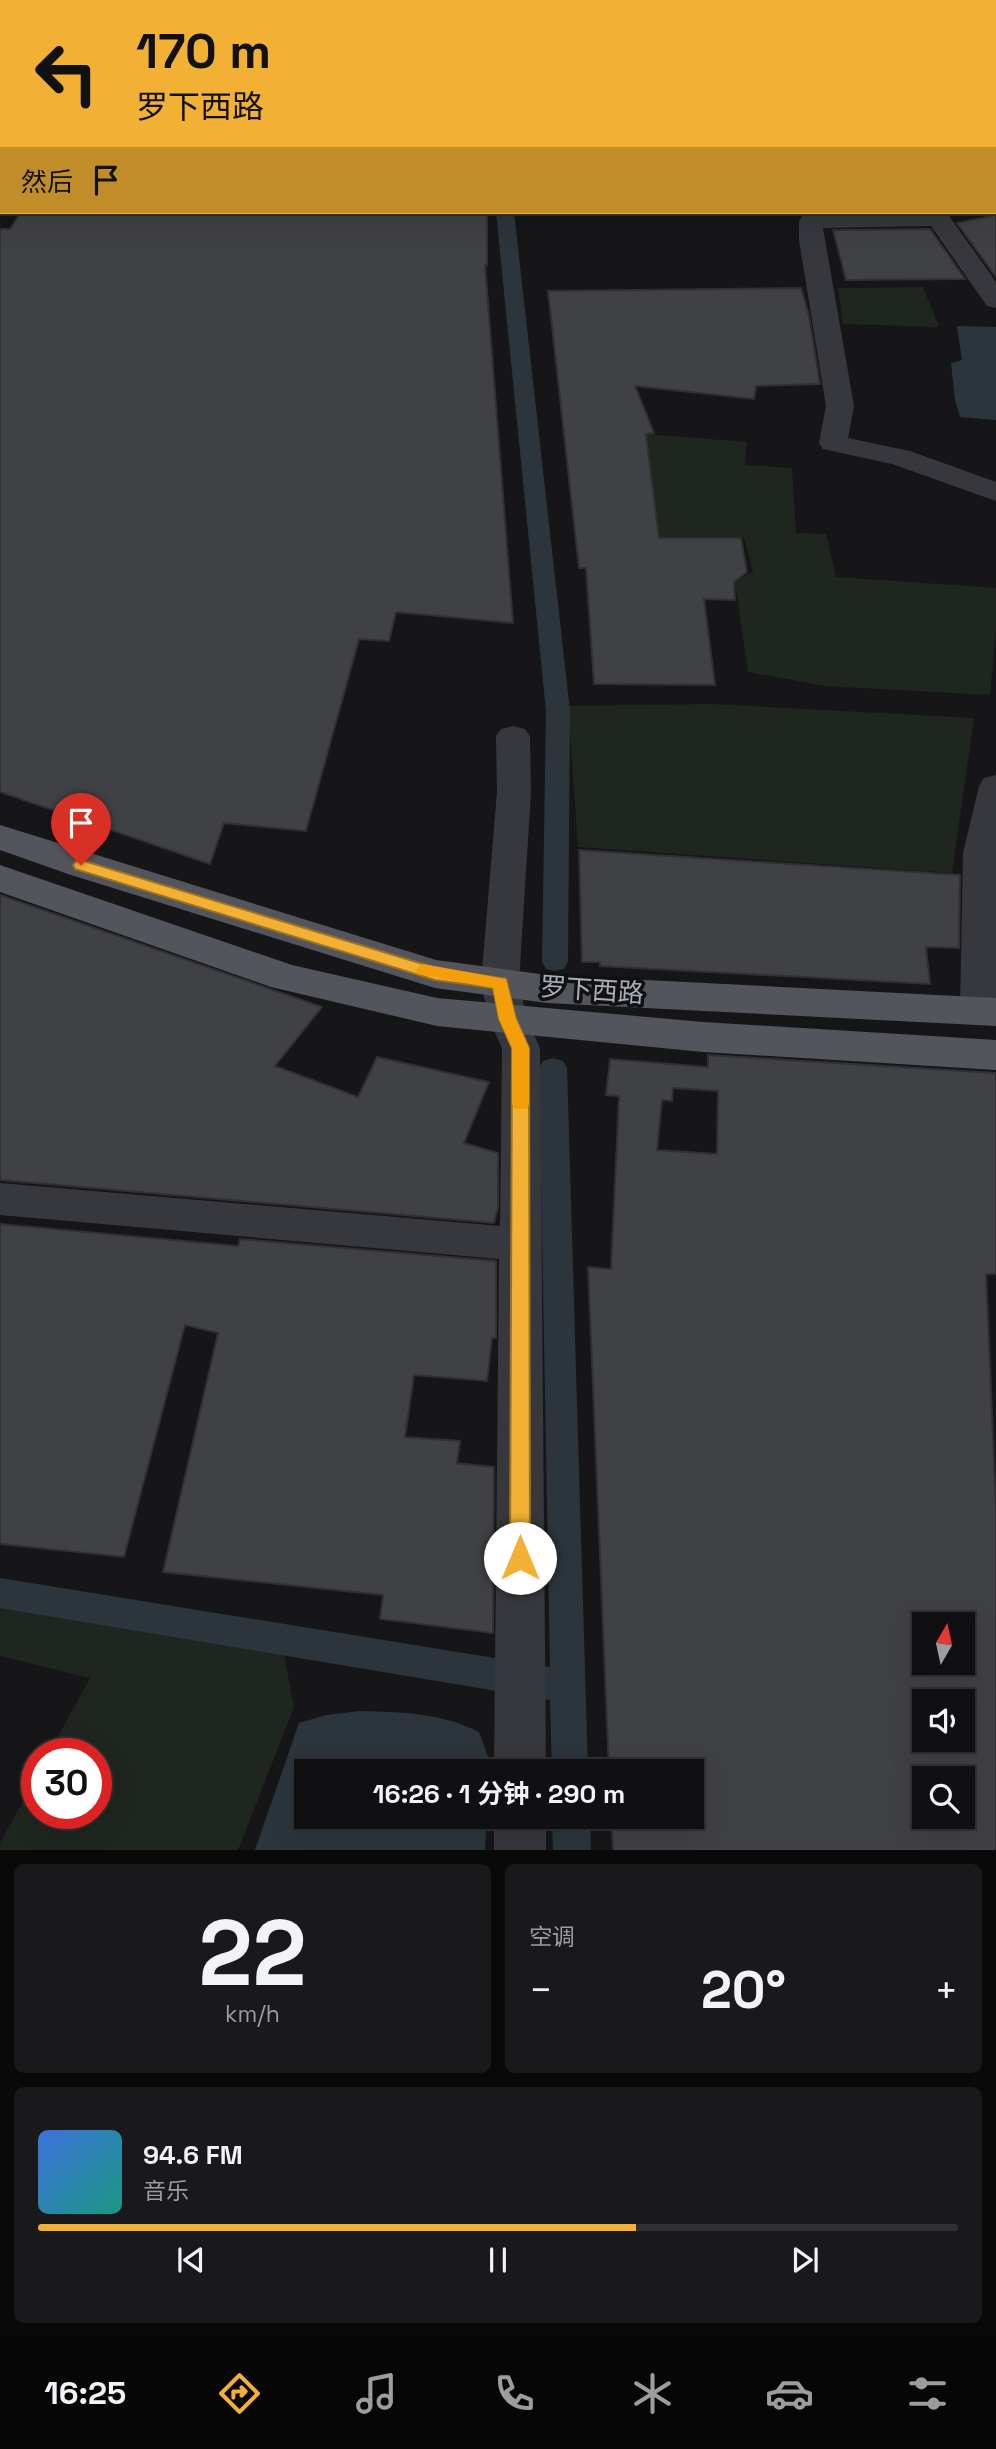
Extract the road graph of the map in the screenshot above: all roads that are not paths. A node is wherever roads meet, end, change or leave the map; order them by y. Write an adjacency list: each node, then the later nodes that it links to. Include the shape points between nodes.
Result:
1 (996, 300): 2 (street, via 938,218 811,221 841,406 833,443 900,457)
2 (996, 492)
3 (513, 736): 7 (street)
4 (996, 786): 8 (street, via 981,853)
5 (0, 837): 7 (main road, 罗下西路, via 435,974)
6 (0, 877): 7 (main road, 罗下西路, via 285,977 437,1012)
7 (504, 1001): 8 (main road, 罗下西路, via 561,989); 9 (main road, 罗下西路, via 703,1037); 11 (street, via 521,1048)
8 (987, 1012)
9 (996, 1055)
10 (0, 1199): 11 (street)
11 (521, 1244): 12 (street)
12 (520, 1759)
13 (520, 1829): 14 (street)
14 (520, 1850)

